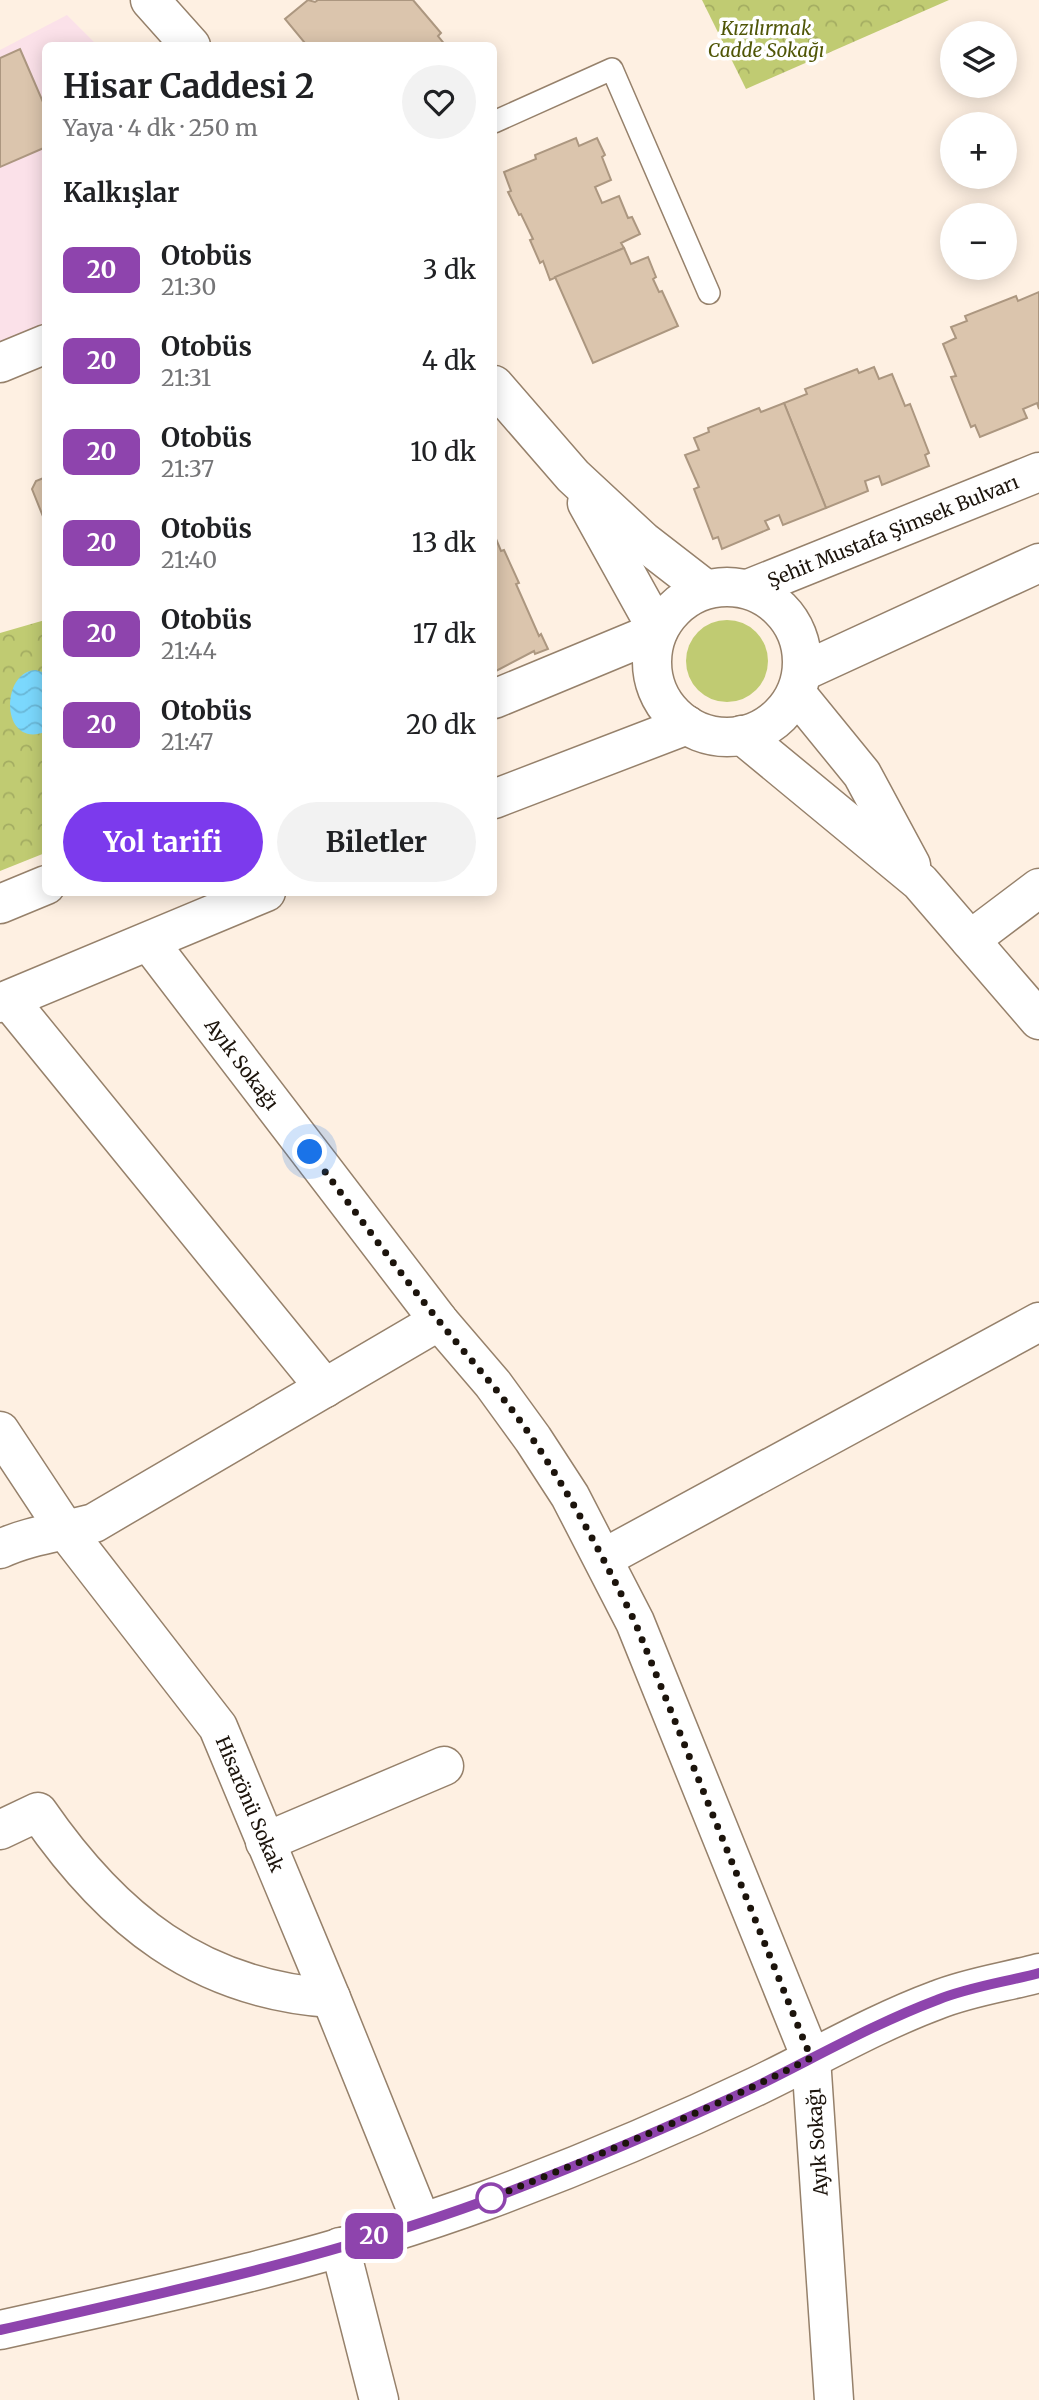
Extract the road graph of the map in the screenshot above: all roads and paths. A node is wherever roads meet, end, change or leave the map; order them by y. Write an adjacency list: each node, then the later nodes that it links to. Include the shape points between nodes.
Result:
1 (150, 0): 2 (street)
2 (187, 42)
3 (497, 121): 4 (lane, via 612,69)
4 (709, 293)
5 (42, 346): 6 (street)
6 (0, 363)
7 (497, 388): 9 (street)
8 (1039, 472): 12 (street, Şehit Mustafa Şimsek Bulvarı)
9 (573, 476): 11 (street, via 643,541); 13 (street)
10 (1039, 563): 14 (street)
11 (705, 589): 12 (street); 13 (street, via 670,612)
12 (748, 589): 14 (street, via 768,598 796,629 802,650)
13 (658, 631): 15 (street); 16 (street, via 653,673 659,693 670,711)
14 (799, 682): 17 (street, via 785,710 769,725); 19 (street, via 862,774)
15 (497, 698)
16 (687, 725): 17 (street, via 706,734); 18 (street)
17 (742, 734): 19 (street)
18 (497, 798)
19 (920, 882): 24 (street)
20 (42, 887): 23 (street)
21 (1039, 888): 24 (street)
22 (257, 896): 25 (street)
23 (0, 904)
24 (970, 940): 27 (street)
25 (149, 942): 26 (street); 28 (street, Ayık Sokağı)
26 (4, 1002): 30 (street)
27 (1039, 1020)
28 (439, 1321): 30 (street); 34 (street, Ayık Sokağı, via 533,1439)
29 (1039, 1322): 34 (street)
30 (325, 1388): 32 (street, via 94,1523)
31 (0, 1431): 32 (street, Hisarönü Sokak)
32 (66, 1531): 33 (street, via 24,1538); 37 (street, Hisarönü Sokak, via 218,1727)
33 (0, 1549)
34 (604, 1558): 40 (street, Ayık Sokağı, via 635,1622)
35 (444, 1766): 37 (street)
36 (0, 1830): 39 (street, via 38,1812 85,1873 165,1944 227,1977 295,1996)
37 (265, 1842): 39 (street, Hisarönü Sokak)
38 (1039, 1973): 40 (street, via 938,1999)
39 (331, 1998): 41 (street, Hisarönü Sokak)
40 (811, 2058): 41 (street, via 610,2150); 45 (street, Ayık Sokağı)
41 (421, 2221): 42 (street)
42 (340, 2247): 43 (street); 44 (street)
43 (0, 2330)
44 (379, 2400)
45 (834, 2400)

